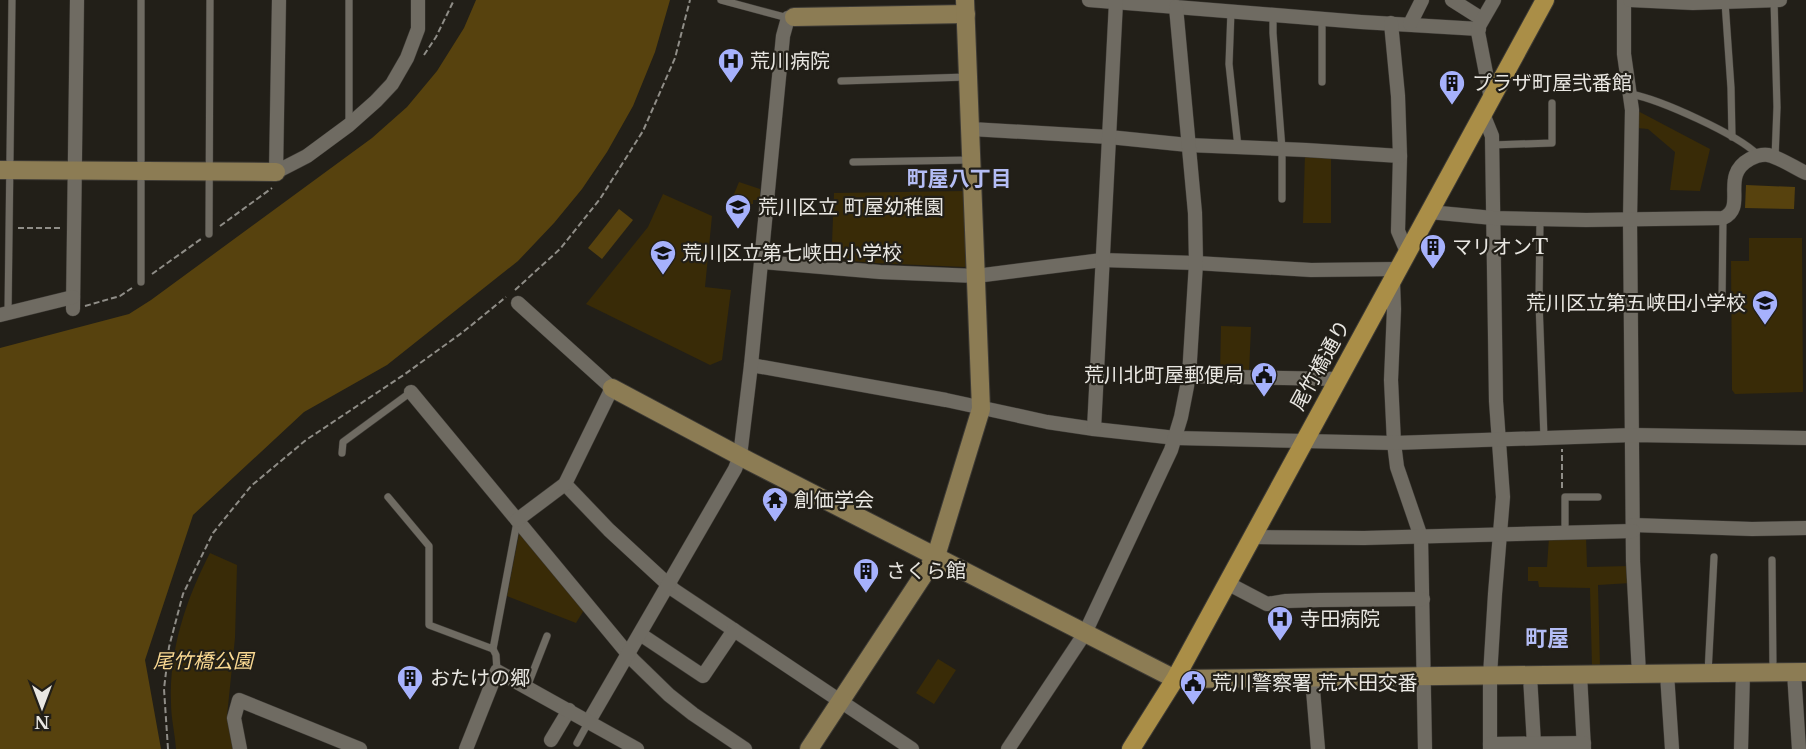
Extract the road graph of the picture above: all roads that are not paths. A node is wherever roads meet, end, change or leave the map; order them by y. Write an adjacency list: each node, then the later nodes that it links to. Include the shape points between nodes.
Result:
1 (12, 0): 47 (lane)
2 (77, 0): 48 (street)
3 (141, 0): 49 (lane)
4 (210, 0): 50 (lane)
5 (279, 0): 52 (street)
6 (349, 0): 34 (lane)
7 (418, 0): 34 (street, via 418,29 392,84)
8 (721, 0): 23 (lane)
9 (1422, 0): 26 (street)
10 (1452, 0): 27 (street)
11 (1494, 0): 27 (street)
12 (1545, 0): 33 (main road, 尾竹橋通り)
13 (1624, 0): 31 (street, via 1624,54)
14 (1630, 0): 18 (street)
15 (1774, 0): 16 (street); 18 (street); 44 (lane)
16 (1780, 0)
17 (1103, 1): 21 (street); 36 (street)
18 (1725, 2): 37 (lane)
19 (1232, 6): 21 (street); 22 (street); 40 (lane, via 1229,64)
20 (966, 7): 23 (street); 28 (street)
21 (1176, 7): 38 (street)
22 (1273, 15): 24 (street); 41 (lane)
23 (791, 17): 62 (street, via 783,36)
24 (1322, 19): 25 (street); 30 (lane)
25 (1391, 23): 26 (street); 43 (street)
26 (1410, 24): 27 (street)
27 (1480, 24): 33 (street)
28 (969, 77): 29 (lane); 35 (street)
29 (841, 81)
30 (1323, 81)
31 (1631, 94): 37 (lane, via 1686,114); 58 (street)
32 (1552, 103): 39 (lane, via 1552,143)
33 (1487, 106): 39 (street); 54 (main road, 尾竹橋通り)
34 (349, 125): 52 (street)
35 (971, 129): 36 (street); 45 (street)
36 (1109, 137): 38 (street); 61 (street)
37 (1732, 137): 42 (lane)
38 (1188, 145): 40 (street); 63 (street)
39 (1492, 145): 55 (street)
40 (1238, 147): 41 (street)
41 (1282, 149): 43 (street); 53 (lane)
42 (1758, 155): 44 (street); 56 (street, via 1736,170 1734,205)
43 (1400, 156): 60 (street, via 1398,231)
44 (1775, 158): 51 (street)
45 (972, 160): 46 (lane); 65 (street)
46 (853, 162)
47 (5, 170): 48 (street); 69 (lane, via 9,228)
48 (74, 171): 49 (street); 69 (street, via 73,303)
49 (141, 171): 50 (street); 66 (lane)
50 (208, 172): 52 (street); 59 (lane)
51 (1806, 173)
52 (276, 179)
53 (1282, 199)
54 (1429, 212): 55 (street); 60 (main road, 尾竹橋通り)
55 (1493, 218): 57 (street); 81 (street)
56 (1722, 218): 58 (street); 67 (lane)
57 (1540, 219): 58 (street); 79 (lane)
58 (1630, 220): 77 (street)
59 (209, 234)
60 (1407, 252): 64 (main road, 尾竹橋通り)
61 (1102, 260): 63 (street); 65 (street); 76 (street)
62 (762, 262): 65 (street); 70 (street)
63 (1196, 263): 64 (street); 71 (street)
64 (1395, 274): 72 (main road, 尾竹橋通り); 83 (street, via 1391,380)
65 (976, 276): 75 (street)
66 (141, 282)
67 (1722, 301)
68 (518, 303): 73 (street)
69 (4, 314)
70 (752, 365): 75 (street); 85 (street)
71 (1189, 376): 72 (street); 78 (street)
72 (1338, 379): 82 (main road, 尾竹橋通り)
73 (612, 388): 85 (street); 86 (street)
74 (411, 392): 84 (lane, via 343,442); 89 (street)
75 (981, 408): 76 (street); 96 (street)
76 (1094, 429): 78 (street)
77 (1633, 435): 79 (street); 80 (street); 90 (street)
78 (1176, 438): 82 (street); 103 (street)
79 (1544, 438): 81 (street)
80 (1806, 438)
81 (1499, 439): 83 (street); 93 (street)
82 (1305, 440): 83 (street); 94 (main road, 尾竹橋通り)
83 (1394, 443): 95 (street, via 1397,467)
84 (342, 453)
85 (740, 456): 96 (street); 100 (street)
86 (565, 484): 89 (street); 100 (street)
87 (388, 496): 106 (lane, via 429,546 429,625)
88 (1598, 497): 92 (lane, via 1565,497)
89 (517, 520): 106 (lane); 107 (street)
90 (1633, 528): 91 (street); 92 (street); 113 (street)
91 (1806, 528)
92 (1565, 533): 93 (street)
93 (1501, 535): 95 (street); 117 (street)
94 (1252, 537): 95 (street); 99 (main road, 尾竹橋通り)
95 (1421, 537): 101 (street)
96 (936, 556): 103 (street); 122 (street)
97 (1714, 557): 112 (lane)
98 (1772, 560): 110 (lane)
99 (1227, 583): 101 (street, via 1267,604); 120 (main road, 尾竹橋通り)
100 (668, 585): 102 (street); 104 (street)
101 (1423, 599): 116 (street)
102 (734, 630): 104 (street, via 704,676); 122 (street)
103 (1085, 633): 120 (street); 137 (street)
104 (640, 634): 107 (street)
105 (547, 636): 121 (lane)
106 (493, 649): 108 (lane)
107 (628, 654): 124 (street); 134 (street, via 669,695)
108 (497, 671): 121 (street); 132 (street)
109 (1743, 672): 110 (street); 112 (street); 142 (street)
110 (1773, 672): 111 (street)
111 (1800, 672): 143 (street)
112 (1707, 673): 114 (street)
113 (1639, 674): 114 (street); 115 (street)
114 (1667, 674): 141 (street)
115 (1580, 675): 118 (street); 128 (street)
116 (1424, 676): 117 (street); 119 (street); 140 (street)
117 (1490, 676): 118 (street); 129 (street)
118 (1530, 676): 127 (street)
119 (1311, 678): 120 (street); 139 (street)
120 (1175, 679): 138 (main road, 尾竹橋通り)
121 (527, 687): 123 (street)
122 (840, 700): 135 (street); 136 (street)
123 (569, 710): 124 (street); 125 (street)
124 (589, 721): 126 (lane); 133 (street)
125 (551, 740)
126 (577, 743)
127 (1534, 744): 128 (street); 129 (street)
128 (1584, 746)
129 (1490, 747)
130 (240, 749): 131 (street, via 234,718 239,700)
131 (360, 749)
132 (466, 749)
133 (637, 749)
134 (745, 749)
135 (809, 749)
136 (912, 749)
137 (1008, 749)
138 (1131, 749)
139 (1318, 749)
140 (1425, 749)
141 (1672, 749)
142 (1741, 749)
143 (1799, 749)

